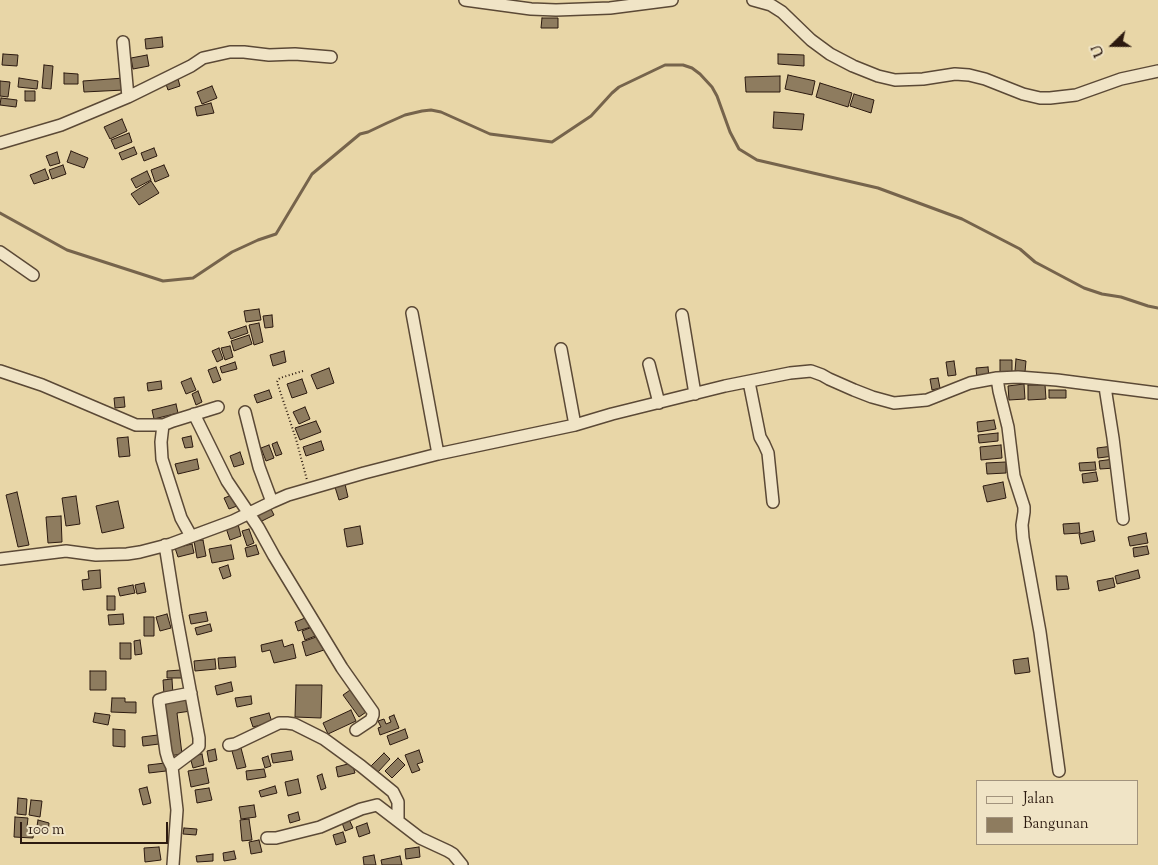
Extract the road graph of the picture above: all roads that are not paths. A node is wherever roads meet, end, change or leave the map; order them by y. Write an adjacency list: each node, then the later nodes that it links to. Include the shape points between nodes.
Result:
1 (465, 0): 2 (street, via 556,10 610,8)
2 (672, 0)
3 (753, 0): 6 (street, via 782,12 830,54 853,66 895,80 969,75 1023,94 1050,98 1076,95 1121,79)
4 (123, 42): 7 (street)
5 (331, 57): 7 (street, via 244,52 217,54)
6 (1158, 71)
7 (128, 97): 8 (street, via 61,125)
8 (0, 143)
9 (0, 252): 10 (street)
10 (33, 275)
11 (412, 314): 27 (street)
12 (682, 315): 19 (street)
13 (560, 349): 26 (street)
14 (649, 364): 21 (street)
15 (0, 371): 25 (street, via 136,425)
16 (997, 378): 17 (street, via 970,383 927,400 894,403 811,371); 18 (street, via 1033,378); 39 (street, via 1014,476 1024,507 1023,538)
17 (749, 382): 19 (street); 29 (street, via 760,437 768,453)
18 (1105, 387): 20 (street); 31 (street)
19 (695, 394): 21 (street)
20 (1158, 394)
21 (659, 403): 26 (street)
22 (218, 407): 24 (street)
23 (244, 412): 28 (street)
24 (194, 414): 25 (street); 30 (street, via 227,481)
25 (163, 425): 32 (street, via 164,466 181,518)
26 (575, 425): 27 (street)
27 (438, 454): 28 (street)
28 (272, 502): 30 (street)
29 (773, 502)
30 (248, 513): 32 (street); 36 (street, via 342,668 373,712 372,720)
31 (1124, 519)
32 (191, 536): 33 (street)
33 (165, 545): 34 (street, via 127,554 66,551); 35 (street)
34 (0, 559)
35 (191, 693): 38 (street, via 199,746); 38 (street, via 158,702 166,752)
36 (356, 730)
37 (229, 745): 40 (street, via 279,723 294,724 324,739 394,792 398,802)
38 (172, 767): 42 (street, via 177,810)
39 (1059, 771)
40 (398, 820): 41 (street, via 378,805 320,827); 43 (street, via 420,838 448,851)
41 (267, 838)
42 (173, 865)
43 (462, 865)

